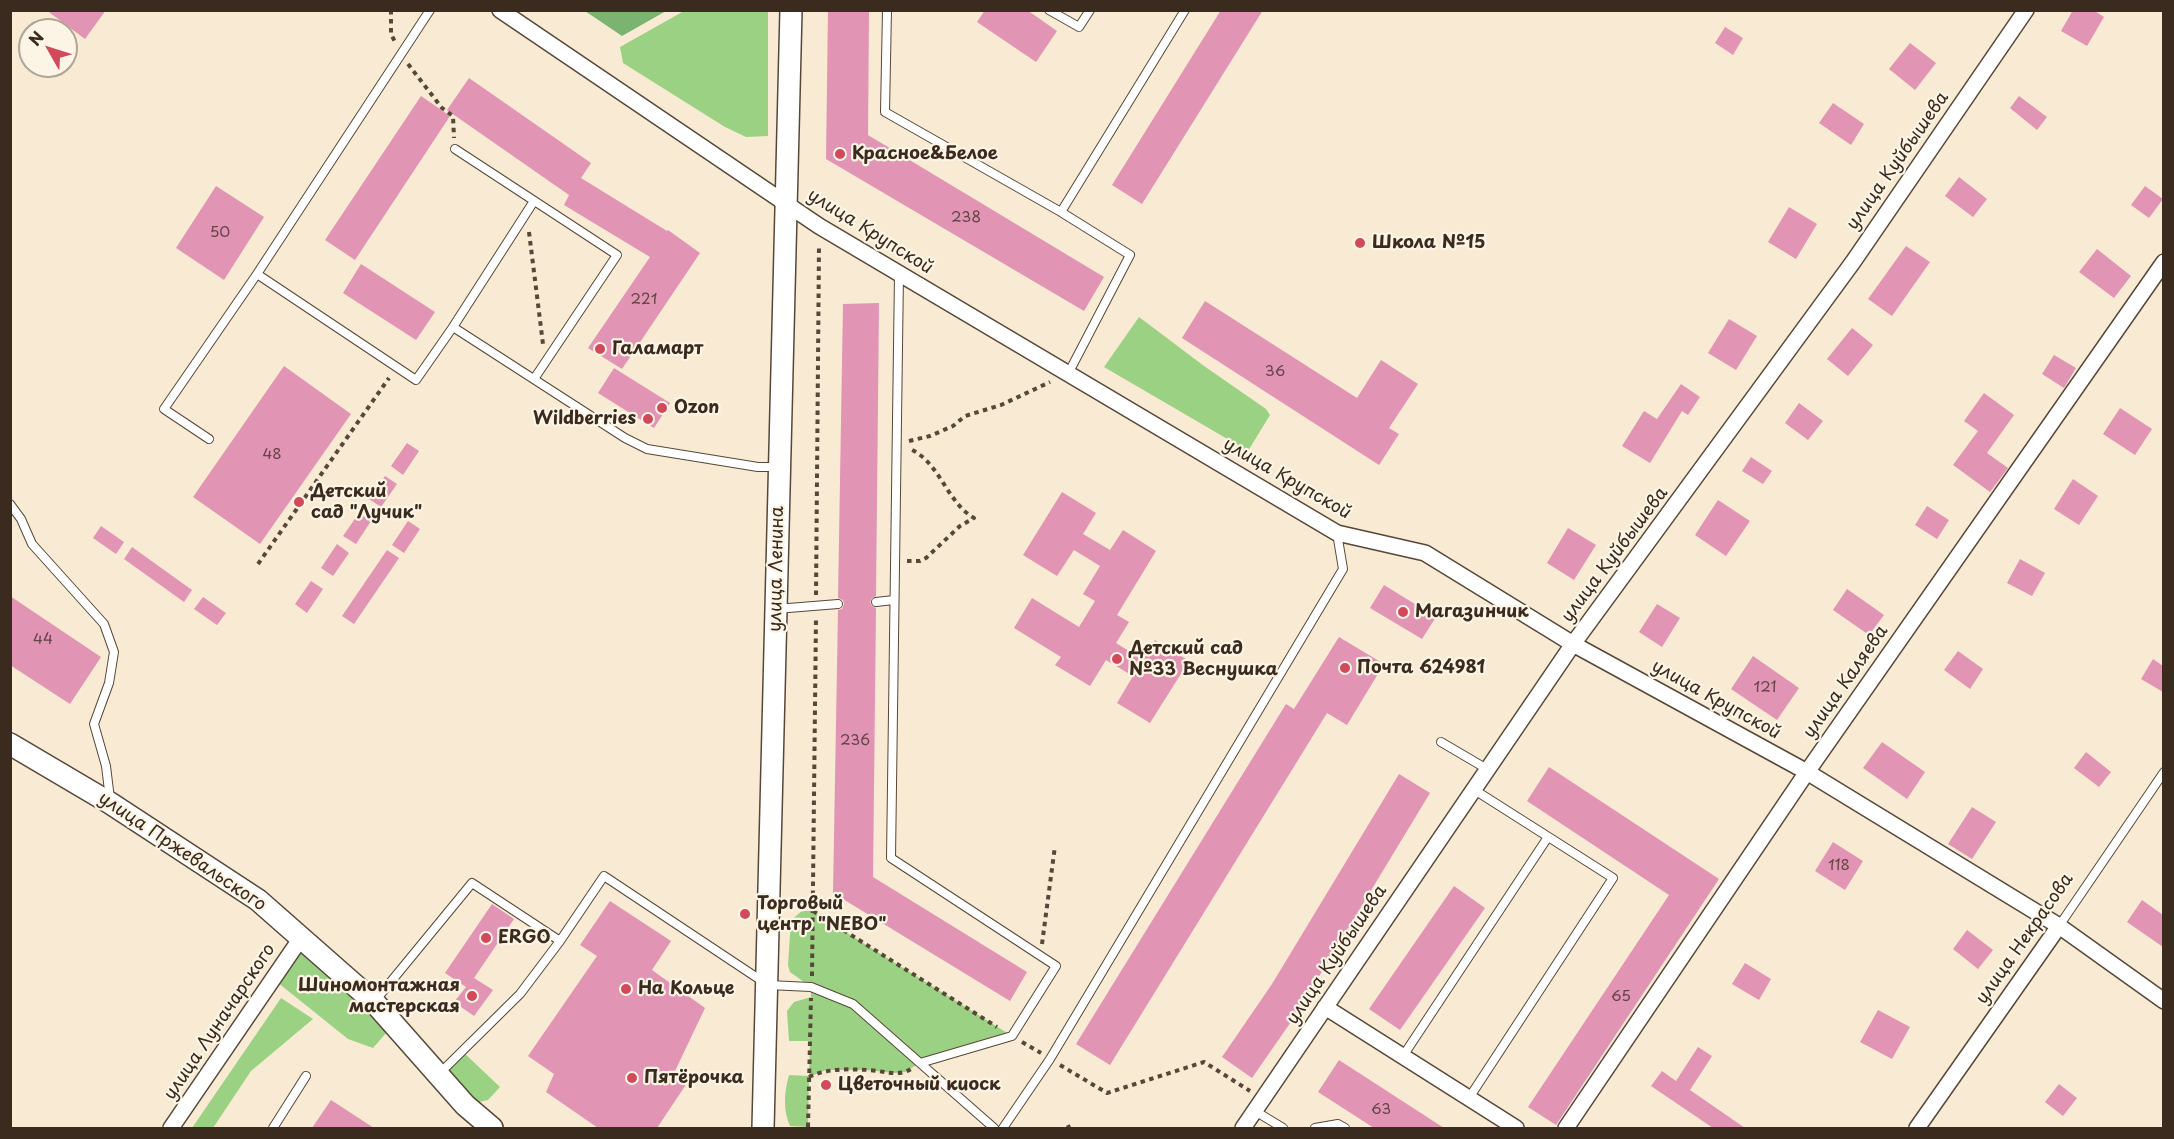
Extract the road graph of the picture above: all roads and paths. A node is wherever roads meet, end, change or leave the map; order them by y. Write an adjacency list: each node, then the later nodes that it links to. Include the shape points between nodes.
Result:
1 (392, 10): 10 (path, via 391,34)
2 (430, 10): 10 (lane)
3 (500, 10): 13 (street, улица Крупской)
4 (791, 10): 13 (street, улица Ленина)
5 (887, 10): 14 (lane, via 885,112)
6 (1048, 10): 7 (lane, via 1079,27)
7 (1090, 10)
8 (1185, 10): 14 (lane)
9 (2026, 10): 37 (street, улица Куйбышева, via 1852,262)
10 (400, 55): 11 (path, via 442,108 453,116); 18 (lane)
11 (455, 149): 12 (lane)
12 (534, 201): 15 (lane); 21 (lane, via 617,255)
13 (785, 201): 16 (street, улица Крупской); 27 (street, улица Ленина)
14 (1061, 212): 23 (lane, via 1130,255)
15 (526, 213): 20 (lane); 21 (path)
16 (819, 226): 19 (street, улица Крупской); 35 (path)
17 (2163, 262): 41 (street, улица Каляева)
18 (257, 274): 22 (lane); 25 (lane, via 164,409)
19 (899, 274): 23 (street, улица Крупской); 26 (lane)
20 (453, 327): 22 (lane, via 416,380); 24 (lane)
21 (545, 362): 24 (lane)
22 (396, 367): 31 (path)
23 (1068, 374): 26 (path, via 1001,405 965,416 930,436); 29 (street, улица Крупской)
24 (534, 379): 27 (lane, via 647,449)
25 (209, 439)
26 (896, 443): 30 (lane); 30 (path, via 918,453 961,508 974,518 921,561)
27 (779, 467): 36 (street, улица Ленина)
28 (10, 504): 44 (lane, via 32,544 104,624 114,652 109,683 94,724 106,766)
29 (1337, 533): 37 (street, улица Крупской, via 1425,553); 69 (lane, via 1343,569 1050,1059)
30 (895, 561): 32 (lane)
31 (258, 564)
32 (894, 600): 33 (lane); 50 (lane, via 891,858)
33 (876, 602)
34 (838, 604): 35 (lane)
35 (816, 606): 36 (lane); 52 (path)
36 (776, 609): 51 (street, улица Ленина)
37 (1573, 644): 40 (street, улица Куйбышева); 41 (street, улица Крупской)
38 (1441, 742): 40 (lane)
39 (10, 744): 44 (street, улица Пржевальского)
40 (1487, 769): 43 (street, улица Куйбышева)
41 (1807, 772): 47 (street, улица Крупской); 75 (street, улица Каляева)
42 (2163, 772): 47 (lane, улица Некрасова)
43 (1473, 789): 45 (lane); 55 (street, улица Куйбышева)
44 (110, 803): 48 (street, улица Пржевальского, via 258,900)
45 (1548, 837): 56 (lane); 61 (lane, via 1613,878)
46 (1055, 846): 50 (path)
47 (2059, 926): 53 (street, улица Крупской); 76 (street, улица Некрасова)
48 (301, 938): 54 (street, улица Пржевальского); 64 (street, улица Луначарского)
49 (560, 941): 51 (lane, via 604,876); 54 (lane, via 472,883); 58 (lane, via 520,994)
50 (1042, 957): 57 (lane, via 1056,966 1012,1035)
51 (768, 985): 52 (lane); 67 (street, улица Ленина)
52 (811, 987): 57 (lane, via 853,1004); 60 (path)
53 (2163, 1001)
54 (374, 1002): 58 (street, улица Пржевальского)
55 (1325, 1007): 56 (street); 62 (street, улица Куйбышева)
56 (1402, 1056): 61 (street)
57 (920, 1063): 60 (path, via 905,1072 826,1070); 68 (lane)
58 (438, 1075): 66 (street, улица Пржевальского)
59 (306, 1076): 65 (lane)
60 (809, 1077): 63 (path)
61 (1469, 1098): 74 (street)
62 (1255, 1111): 70 (street, улица Куйбышева); 71 (lane)
63 (808, 1127)
64 (171, 1128)
65 (273, 1128)
66 (492, 1128)
67 (763, 1128)
68 (994, 1128)
69 (1004, 1128)
70 (1243, 1128)
71 (1283, 1128)
72 (1315, 1128): 73 (lane, via 1338,1124)
73 (1345, 1128)
74 (1516, 1128)
75 (1566, 1128)
76 (1917, 1128)

